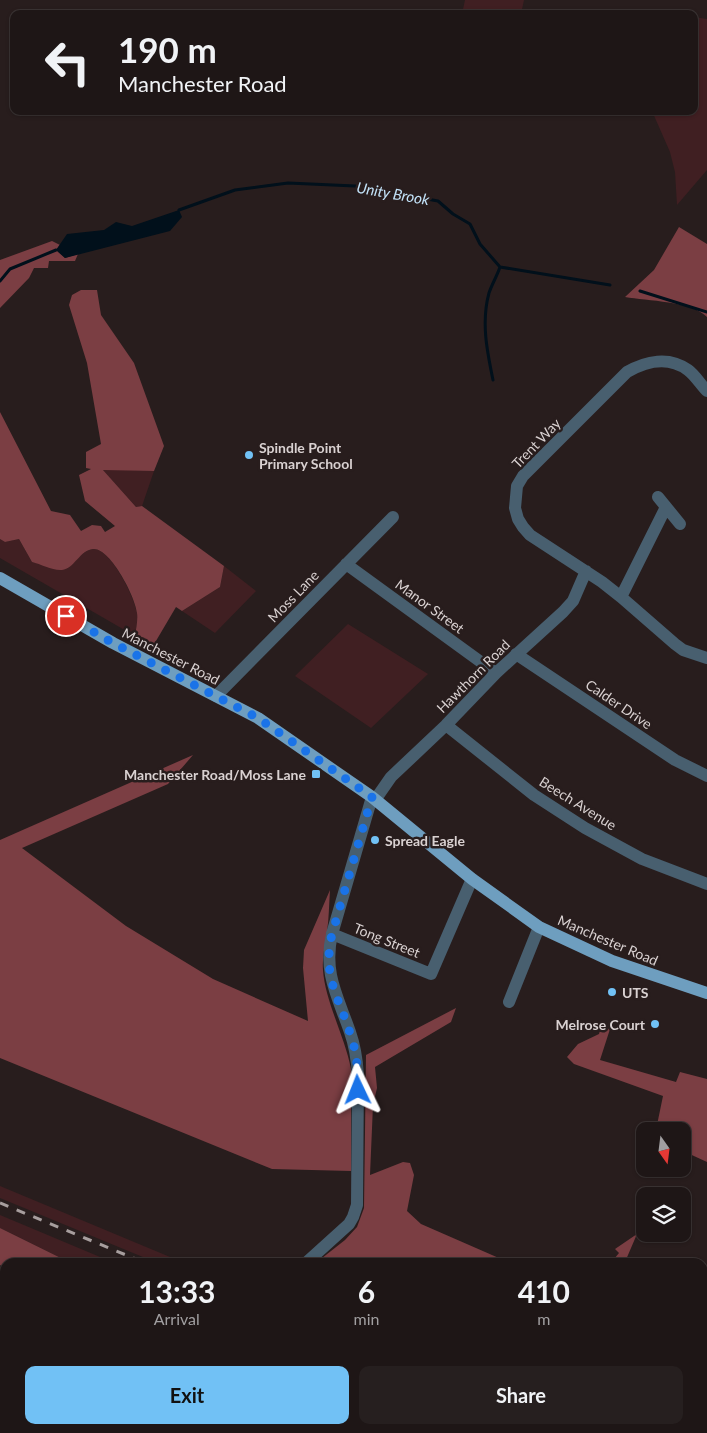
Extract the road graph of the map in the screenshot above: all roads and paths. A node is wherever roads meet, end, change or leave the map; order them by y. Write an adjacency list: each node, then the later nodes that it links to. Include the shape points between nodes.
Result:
1 (707, 391): 7 (street, Trent Way, via 688,370 677,364 652,361 639,365 627,372 523,476 517,486 515,508 523,527 530,535)
2 (658, 497): 3 (street)
3 (666, 507): 5 (street); 9 (street)
4 (393, 517): 6 (street, Moss Lane)
5 (680, 524)
6 (346, 564): 12 (street, Manor Street); 13 (street, Moss Lane)
7 (586, 571): 9 (street, Trent Way); 10 (street, Hawthorn Road, via 573,601)
8 (0, 578): 13 (main road, Manchester Road, via 113,643)
9 (621, 597): 11 (street, Trent Way, via 683,650)
10 (516, 654): 12 (street, Hawthorn Road); 15 (street, Calder Drive, via 675,760)
11 (705, 654)
12 (496, 673): 14 (street, Hawthorn Road)
13 (216, 696): 16 (main road, Manchester Road, via 258,718)
14 (446, 725): 16 (street, Hawthorn Road); 18 (street, Beech Avenue, via 534,795 585,828 642,859)
15 (707, 776)
16 (373, 798): 17 (main road, Manchester Road); 20 (street, Hawthorn Road)
17 (472, 879): 19 (main road, Manchester Road); 20 (street, Tong Street, via 431,974)
18 (707, 884)
19 (539, 927): 21 (main road, Manchester Road, via 612,961); 22 (street)
20 (332, 934): 23 (street, Hawthorn Road, via 328,955 330,977 357,1060 358,1198 356,1211 348,1224)
21 (707, 993)
22 (508, 1002)
23 (311, 1258)

